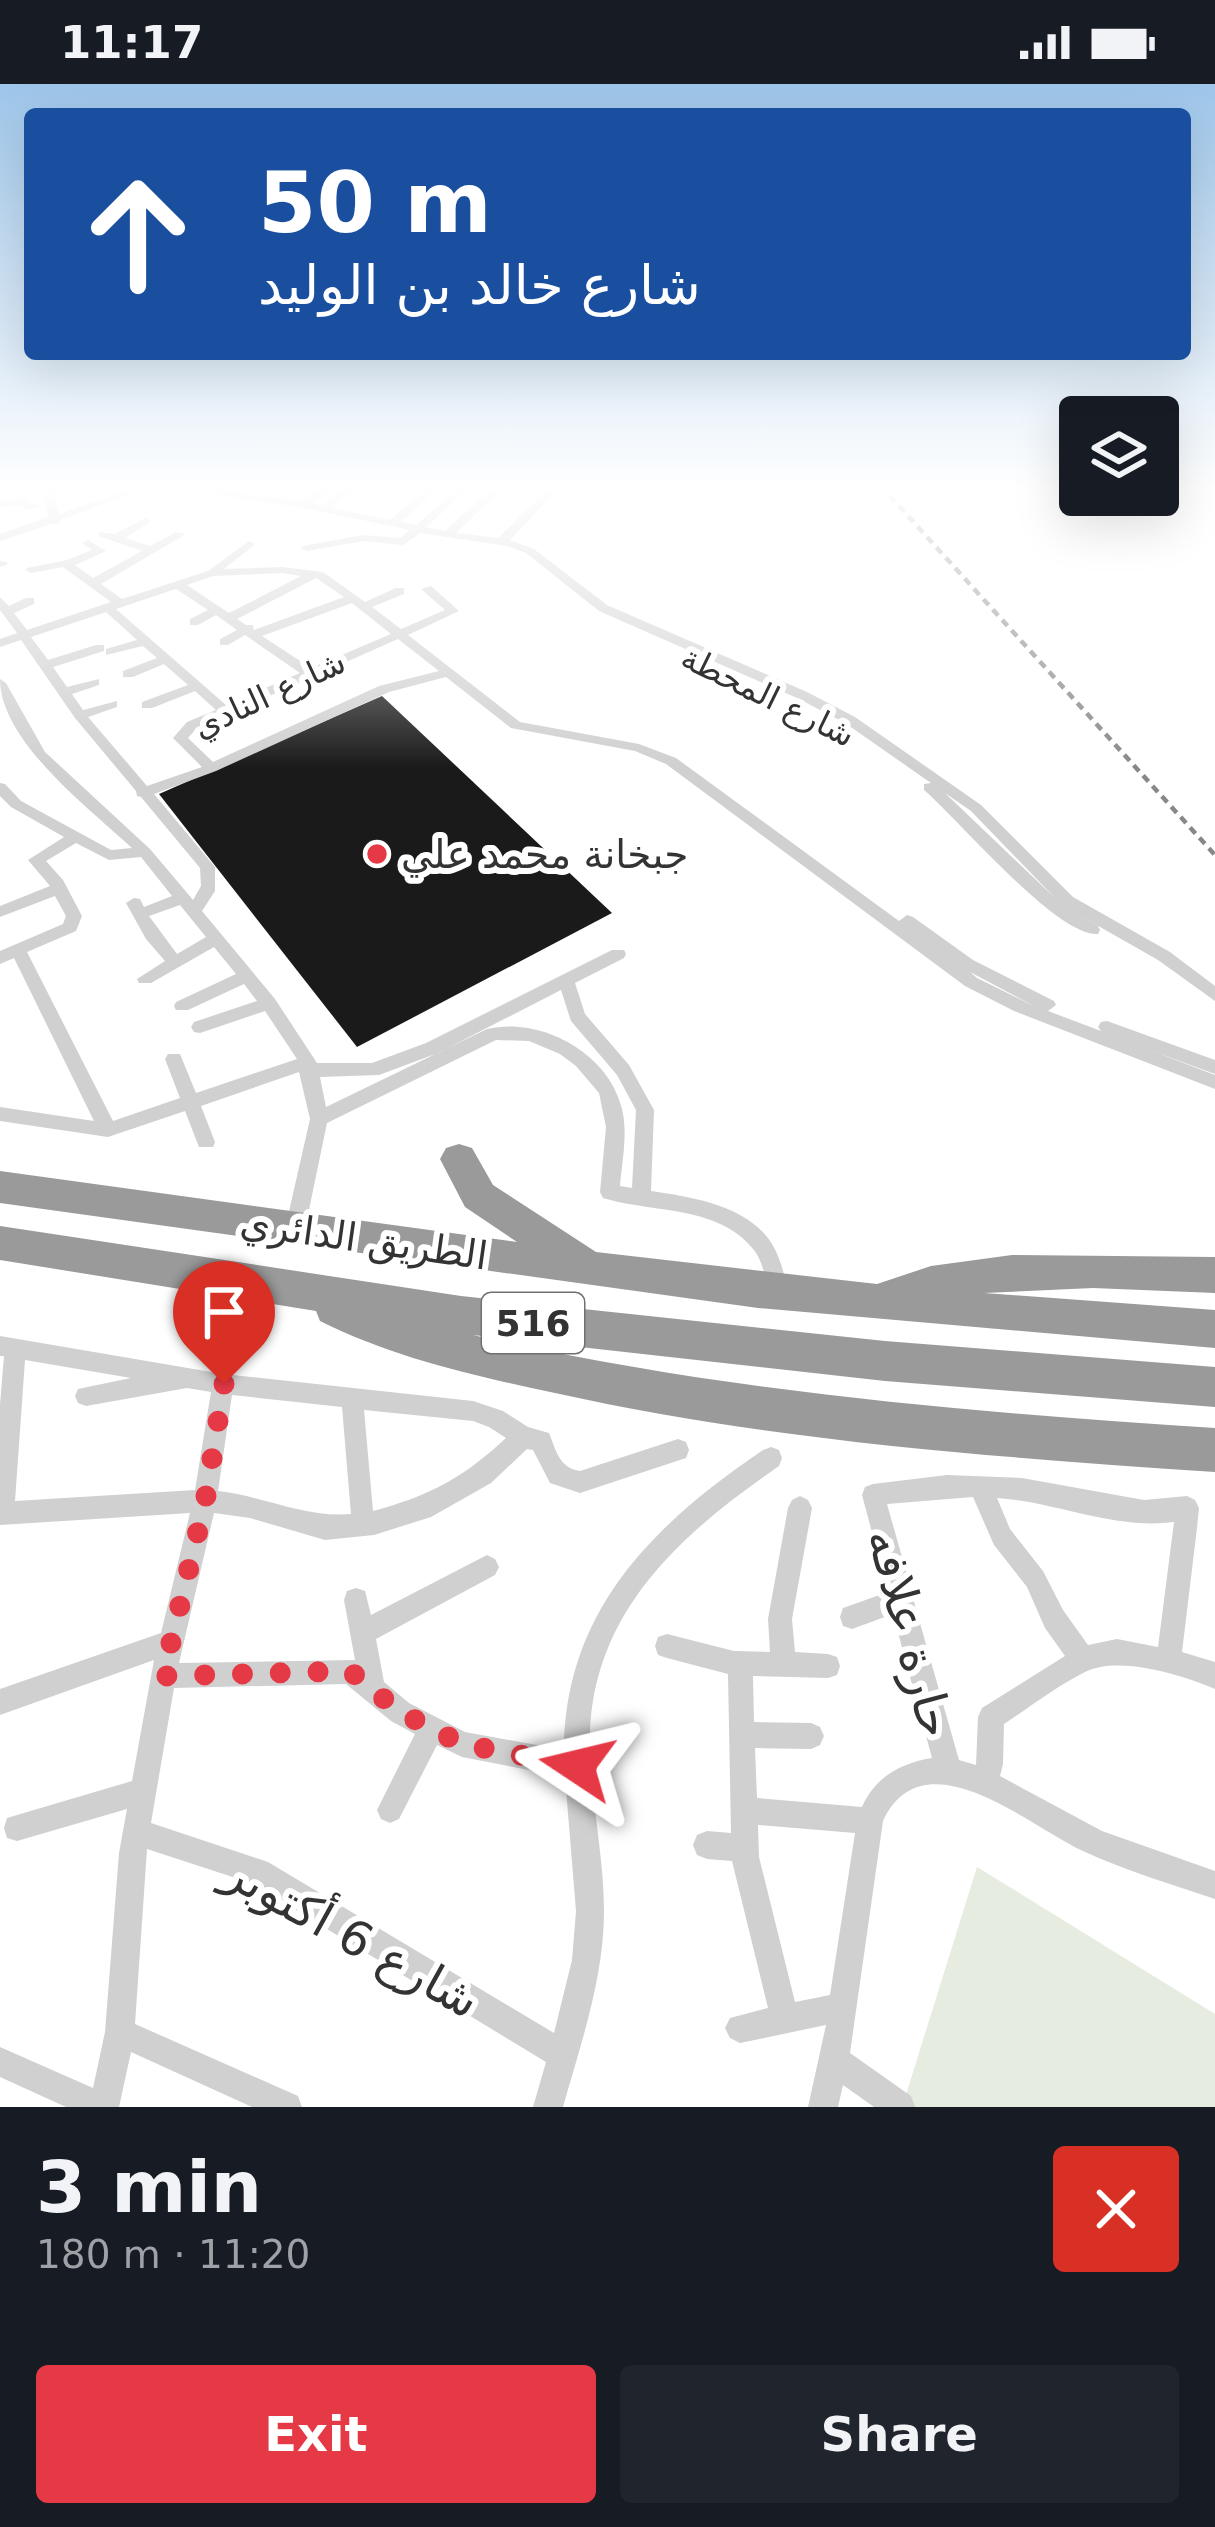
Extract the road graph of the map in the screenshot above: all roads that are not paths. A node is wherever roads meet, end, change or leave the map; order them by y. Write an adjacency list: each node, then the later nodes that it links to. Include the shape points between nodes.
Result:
1 (86, 579): 8 (street)
2 (100, 579): 8 (street)
3 (194, 579): 9 (street)
4 (304, 579): 17 (street)
5 (329, 579): 13 (street)
6 (554, 579): 58 (street, شارع المحطة, via 589,611 808,709 921,781 1051,907 1156,963)
7 (568, 579): 55 (street, شارع المحطة, via 603,608 850,720 976,808 1067,901)
8 (92, 584): 15 (street)
9 (178, 585): 15 (street); 16 (street)
10 (427, 589): 21 (street, شارع النادي, via 453,610)
11 (400, 591): 13 (street)
12 (30, 602): 14 (street)
13 (360, 602): 19 (street); 21 (street)
14 (4, 606): 20 (street)
15 (115, 606): 20 (street); 22 (street)
16 (218, 609): 17 (street); 18 (street)
17 (231, 617): 19 (street)
18 (194, 622)
19 (252, 631): 23 (street); 27 (street)
20 (27, 634): 24 (street); 26 (street)
21 (401, 635): 27 (street, شارع النادي); 28 (street)
22 (145, 640): 25 (street); 26 (street)
23 (224, 642)
24 (0, 643)
25 (166, 659): 29 (street); 31 (street)
26 (47, 665): 33 (street)
27 (306, 671): 36 (street, شارع النادي)
28 (448, 673): 37 (street); 40 (street, via 384,689)
29 (128, 674)
30 (90, 677): 33 (street)
31 (192, 682): 34 (street); 36 (street)
32 (0, 683): 44 (street, via 39,754)
33 (62, 687): 38 (street)
34 (148, 700)
35 (112, 704): 38 (street)
36 (224, 710): 40 (street, شارع النادي, via 182,734)
37 (497, 711): 39 (street); 39 (street, via 516,725)
38 (80, 715): 42 (street)
39 (582, 734): 64 (street, via 671,761 995,995)
40 (211, 768): 42 (street, شارع النادي)
41 (0, 787): 43 (street, via 16,805)
42 (142, 793): 46 (street, via 208,867 207,896)
43 (75, 837): 44 (street, via 113,857); 45 (street, via 36,860)
44 (146, 852): 46 (street)
45 (58, 889): 47 (street); 49 (street, via 75,920)
46 (188, 904): 48 (street); 51 (street, via 137,908)
47 (0, 912)
48 (216, 939): 51 (street); 52 (street)
49 (9, 954): 68 (street)
50 (618, 954): 54 (street)
51 (175, 962): 53 (street)
52 (247, 976): 56 (street); 57 (street)
53 (145, 979)
54 (566, 980): 60 (street); 63 (street, via 373,1070)
55 (1215, 995)
56 (269, 1004): 59 (street); 63 (street)
57 (182, 1006)
58 (1215, 1011)
59 (200, 1027)
60 (594, 1040): 61 (street); 72 (street, via 645,1110)
61 (572, 1054): 67 (street, via 502,1032); 72 (street, via 614,1108 610,1192)
62 (174, 1059): 65 (street)
63 (308, 1066): 65 (street); 67 (street)
64 (1213, 1070)
65 (191, 1101): 68 (street); 69 (street)
66 (0, 1114): 68 (street)
67 (319, 1119): 73 (street)
68 (107, 1130)
69 (206, 1142)
70 (459, 1159): 75 (highway, via 479,1196)
71 (0, 1186): 73 (highway, الطريق الدائري / 516)
72 (641, 1198): 77 (street, via 710,1210 739,1226 762,1245)
73 (295, 1228): 75 (highway, الطريق الدائري / 516)
74 (0, 1243): 78 (highway, الطريق الدائري / 516)
75 (594, 1272): 77 (highway, الطريق الدائري / 516)
76 (1215, 1275): 79 (highway, الطريق الدائري / 516, via 961,1278)
77 (778, 1289): 79 (highway, الطريق الدائري / 516)
78 (304, 1290): 84 (highway, الطريق الدائري / 516, via 484,1318); 89 (highway, الطريق الدائري / 516, via 361,1322 637,1391 831,1422)
79 (872, 1301): 80 (highway, الطريق الدائري / 516)
80 (1215, 1329)
81 (7, 1348): 82 (street); 94 (street)
82 (188, 1378): 83 (street); 85 (street)
83 (224, 1384): 86 (street); 92 (street)
84 (1215, 1387)
85 (86, 1396)
86 (352, 1401): 87 (street, via 473,1411); 95 (street)
87 (523, 1436): 88 (street, via 541,1442 564,1482); 95 (street, via 483,1475 423,1509)
88 (678, 1450)
89 (1215, 1450)
90 (772, 1458): 115 (street, via 653,1552 621,1596 586,1675)
91 (981, 1488): 97 (street, حارة علافه, via 873,1495); 103 (street, via 1002,1537); 104 (street, via 1138,1515 1187,1508 1185,1561 1168,1626)
92 (205, 1502): 94 (street); 95 (street, via 325,1528); 101 (street)
93 (800, 1508): 106 (street, via 780,1619)
94 (1, 1513)
95 (363, 1524)
96 (487, 1567): 100 (street)
97 (904, 1598): 99 (street); 116 (street, حارة علافه)
98 (356, 1600): 100 (street)
99 (852, 1617)
100 (362, 1633): 110 (street)
101 (170, 1642): 108 (street); 111 (street)
102 (668, 1646): 105 (street)
103 (1083, 1659): 104 (street, via 1117,1651); 117 (street, via 991,1717)
104 (1170, 1663): 109 (street)
105 (740, 1664): 106 (street); 113 (street)
106 (784, 1665): 107 (street)
107 (828, 1666)
108 (163, 1676): 110 (street, via 327,1669 350,1671); 118 (street)
109 (1215, 1676)
110 (372, 1687): 112 (street)
111 (0, 1702)
112 (431, 1730): 115 (street, via 462,1744); 119 (street)
113 (741, 1735): 114 (street); 120 (street)
114 (811, 1736)
115 (577, 1766): 131 (street, via 590,1915)
116 (949, 1772): 117 (street); 121 (street, via 896,1783 874,1804)
117 (984, 1784): 126 (street, via 1097,1844)
118 (144, 1791): 122 (street); 123 (street)
119 (390, 1810)
120 (742, 1810): 121 (street); 125 (street)
121 (870, 1821): 127 (street)
122 (17, 1828)
123 (137, 1832): 130 (street); 131 (street, شارع 6 أكتوبر, via 258,1872)
124 (707, 1845): 125 (street)
125 (744, 1848): 128 (street)
126 (1215, 1885)
127 (844, 2007): 128 (street); 132 (street)
128 (785, 2019): 129 (street)
129 (740, 2028)
130 (120, 2032): 134 (street); 135 (street)
131 (561, 2054): 136 (street)
132 (834, 2060): 137 (street); 138 (street)
133 (0, 2062): 134 (street)
134 (102, 2107)
135 (286, 2107)
136 (548, 2107)
137 (823, 2107)
138 (900, 2107)

